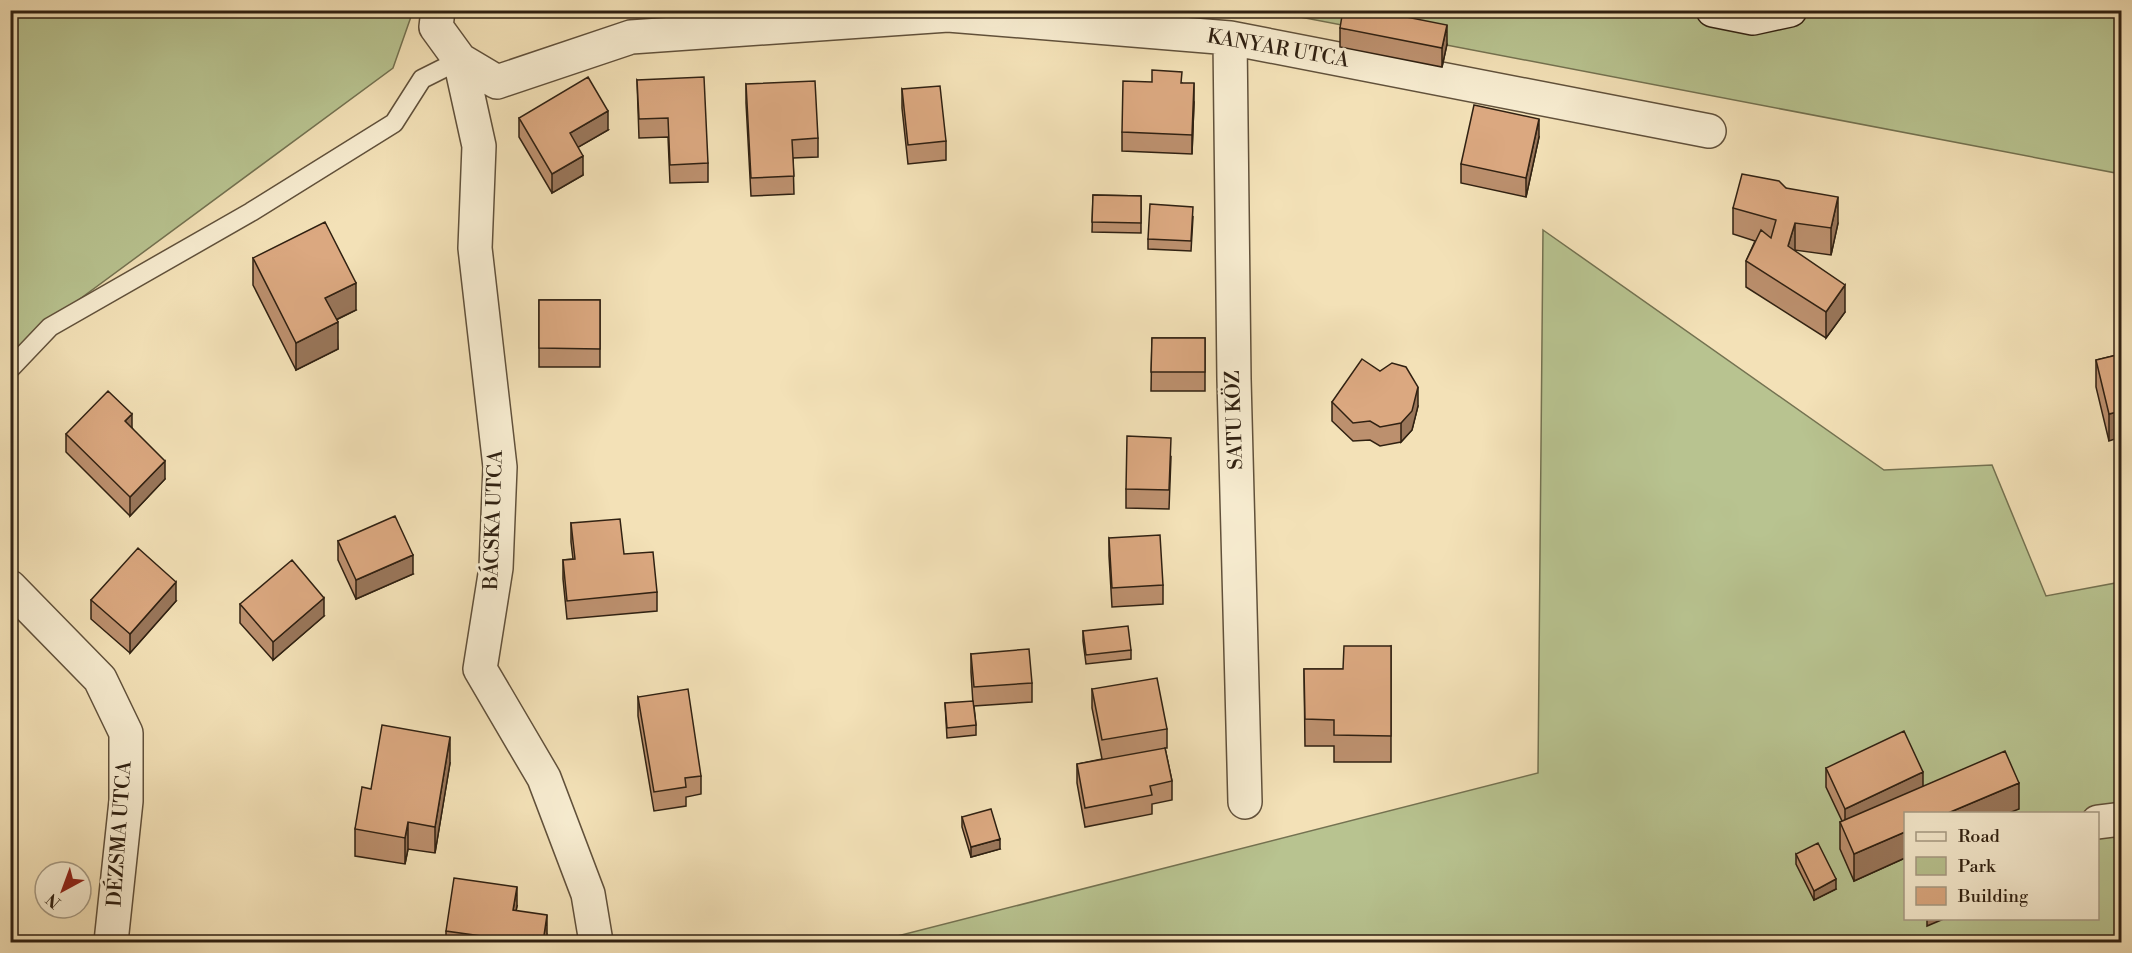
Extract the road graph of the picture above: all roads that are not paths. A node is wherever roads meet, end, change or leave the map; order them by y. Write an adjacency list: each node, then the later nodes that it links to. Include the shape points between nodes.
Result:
1 (438, 10): 5 (street, BÁCSKA UTCA, via 436,27)
2 (1713, 10): 3 (street, via 1753,18)
3 (1790, 10)
4 (1230, 38): 5 (street, KANYAR UTCA, via 948,15 632,38 497,82); 6 (street, KANYAR UTCA); 9 (street, SATU KÖZ)
5 (460, 60): 7 (lane, via 422,79 394,123 251,212 50,327); 13 (street, BÁCSKA UTCA, via 479,146 475,248 500,467 496,568 480,669 544,778 588,894)
6 (1709, 131)
7 (10, 369)
8 (10, 587): 12 (street, DÉZSMA UTCA, via 100,680 126,733 126,801)
9 (1245, 802)
10 (2121, 819): 11 (street)
11 (2099, 822)
12 (111, 942)
13 (596, 942)

